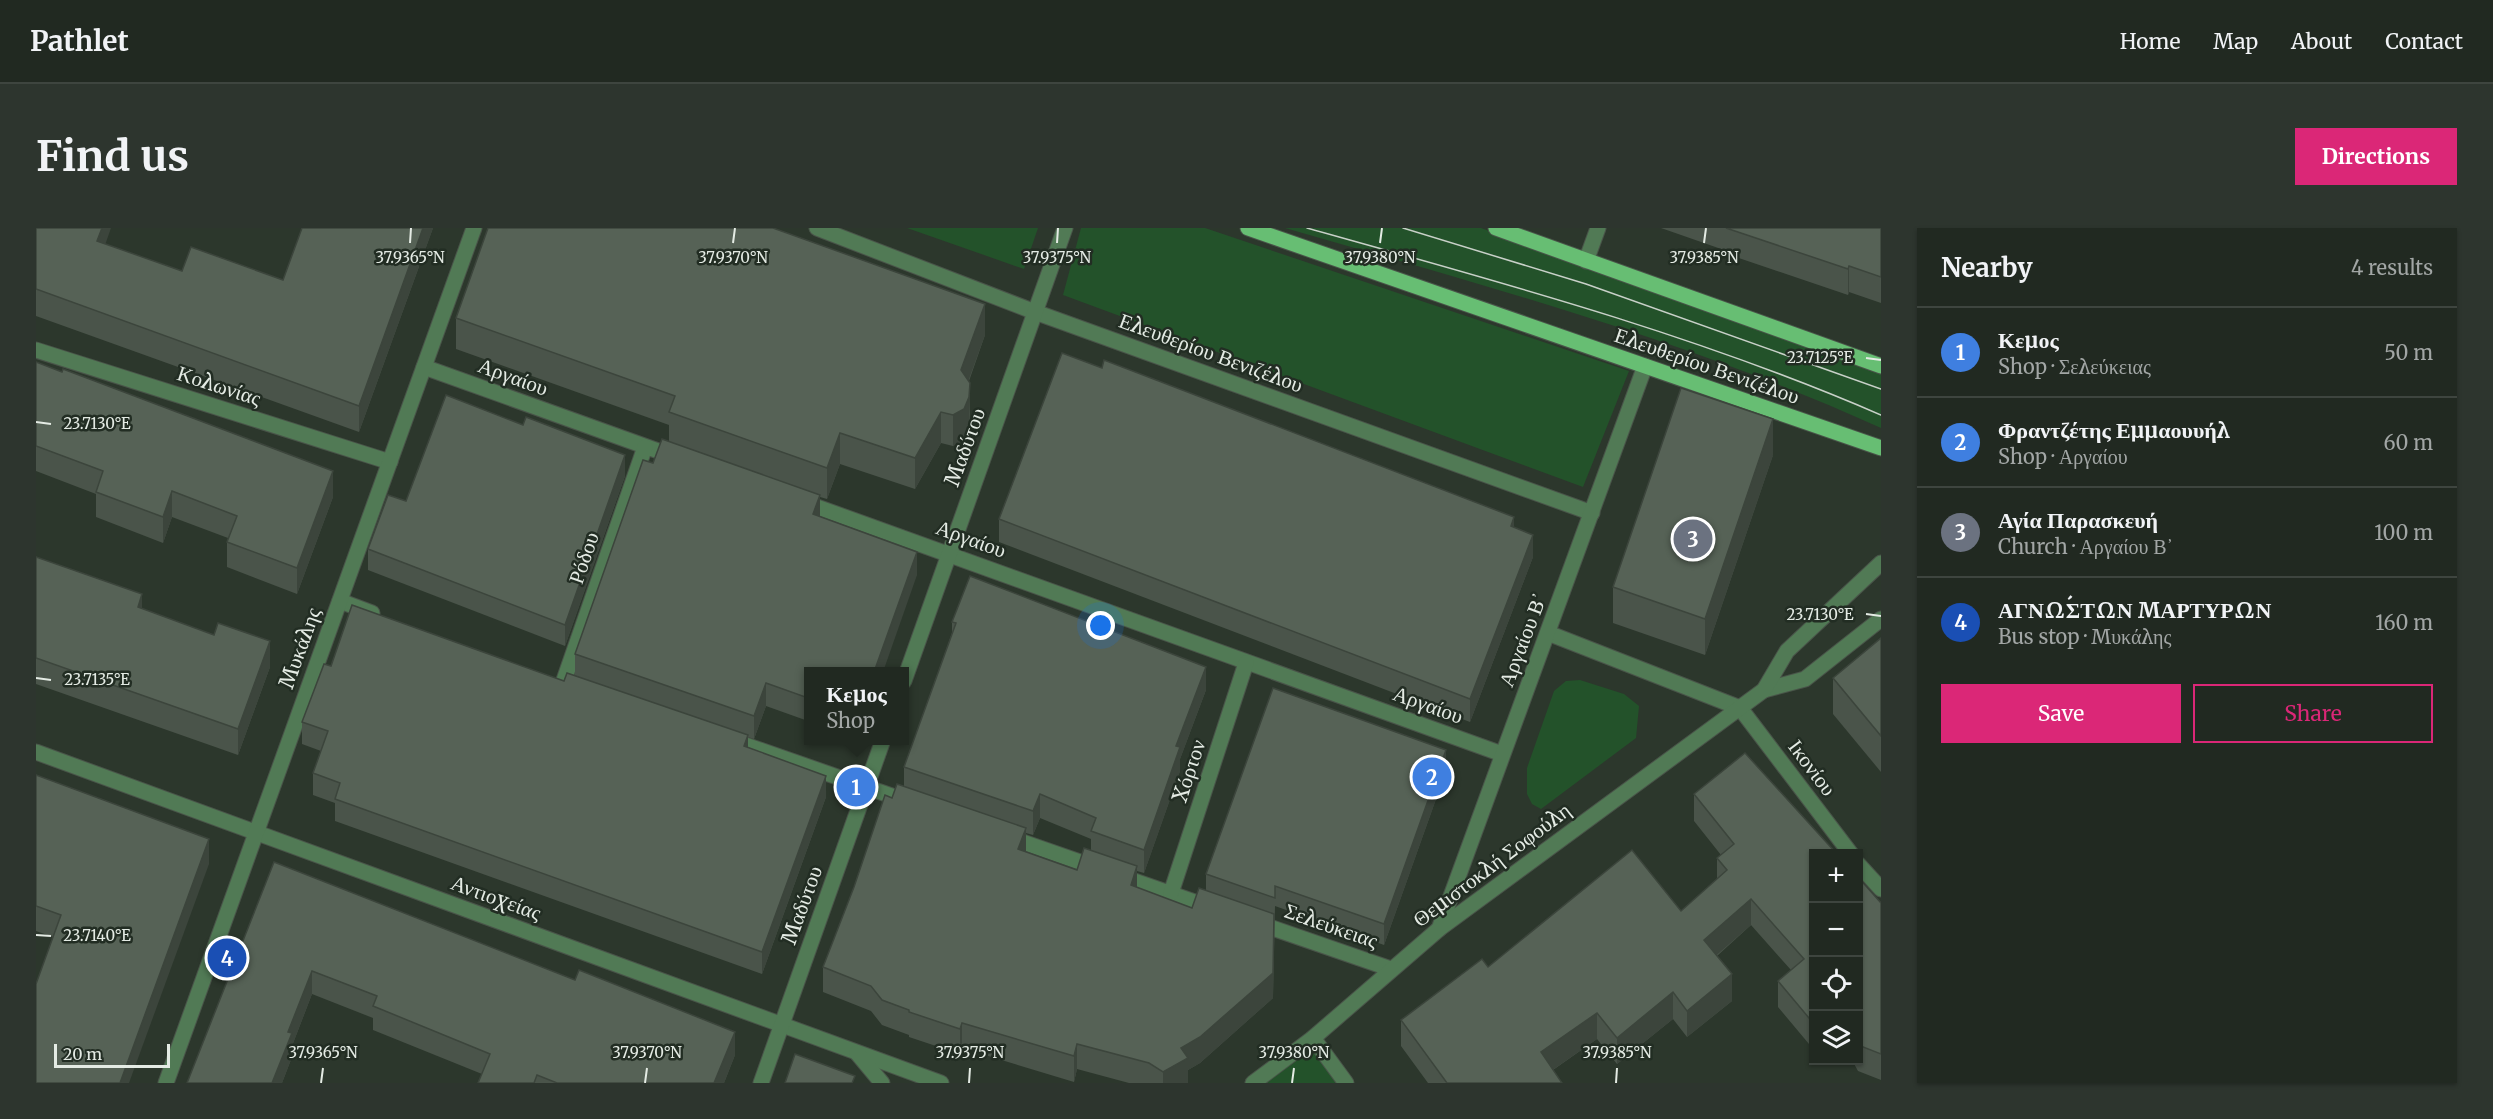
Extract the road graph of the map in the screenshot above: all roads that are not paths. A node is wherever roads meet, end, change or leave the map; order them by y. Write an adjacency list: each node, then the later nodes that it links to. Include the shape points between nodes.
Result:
1 (474, 228): 12 (street, Μυκάλης)
2 (817, 228): 8 (street, Ελευθερίου Βενιζέλου)
3 (1065, 228): 8 (street, Μαδύτου)
4 (1248, 228): 10 (main road, Ελευθερίου Βενιζέλου)
5 (1496, 228): 7 (main road)
6 (1598, 228): 7 (street)
7 (1586, 261): 11 (main road)
8 (1035, 312): 18 (street, Ελευθερίου Βενιζέλου); 19 (street, Μαδύτου)
9 (36, 350): 15 (street, Κολωνίας)
10 (1645, 366): 14 (main road, Ελευθερίου Βενιζέλου); 18 (street, Αργαίου Β᾽)
11 (1881, 366)
12 (424, 368): 13 (street, Αργαίου); 15 (street, Μυκάλης)
13 (645, 447): 16 (street, Αργαίου); 27 (street, Ρόδου)
14 (1881, 448)
15 (390, 462): 21 (street, Μυκάλης)
16 (690, 462)
17 (791, 498): 19 (street, Αργαίου)
18 (1592, 513): 24 (street, Αργαίου Β᾽)
19 (949, 553): 25 (street, Αργαίου); 26 (street, Μαδύτου)
20 (1881, 563): 28 (street, Θεμιστοκλή Σοφούλη, via 1787,651)
21 (340, 601): 22 (street); 37 (street, Μυκάλης)
22 (384, 617)
23 (1881, 619): 28 (street, Θεμιστοκλή Σοφούλη, via 1805,679)
24 (1548, 633): 29 (street); 33 (street, Αργαίου Β᾽)
25 (1246, 663): 33 (street, Αργαίου); 41 (street, Χόρτον)
26 (909, 667)
27 (563, 682)
28 (1764, 690): 29 (street, Θεμιστοκλή Σοφούλη)
29 (1740, 708): 38 (street, Ικονίου); 42 (street, Θεμιστοκλή Σοφούλη)
30 (721, 737): 34 (street)
31 (882, 745): 34 (street, Μαδύτου)
32 (36, 752): 37 (street, Αντιοχείας)
33 (1502, 754): 42 (street, Αργαίου Β᾽)
34 (866, 787): 35 (street); 44 (street, Μαδύτου)
35 (923, 807)
36 (990, 830): 41 (street, Σελεύκειας)
37 (256, 832): 44 (street, Αντιοχείας); 47 (street, Μυκάλης)
38 (1847, 849)
39 (1863, 870): 40 (street)
40 (1881, 890)
41 (1171, 894): 43 (street, Σελεύκειας)
42 (1439, 929): 43 (street, Θεμιστοκλή Σοφούλη)
43 (1391, 969): 45 (street, Θεμιστοκλή Σοφούλη)
44 (782, 1025): 46 (street, Αντιοχείας); 48 (street, Μαδύτου)
45 (1312, 1038): 51 (street, Θεμιστοκλή Σοφούλη); 52 (street)
46 (855, 1052): 49 (street); 50 (street, Αντιοχείας)
47 (166, 1083)
48 (761, 1083)
49 (882, 1083)
50 (941, 1083)
51 (1254, 1083)
52 (1346, 1083)

